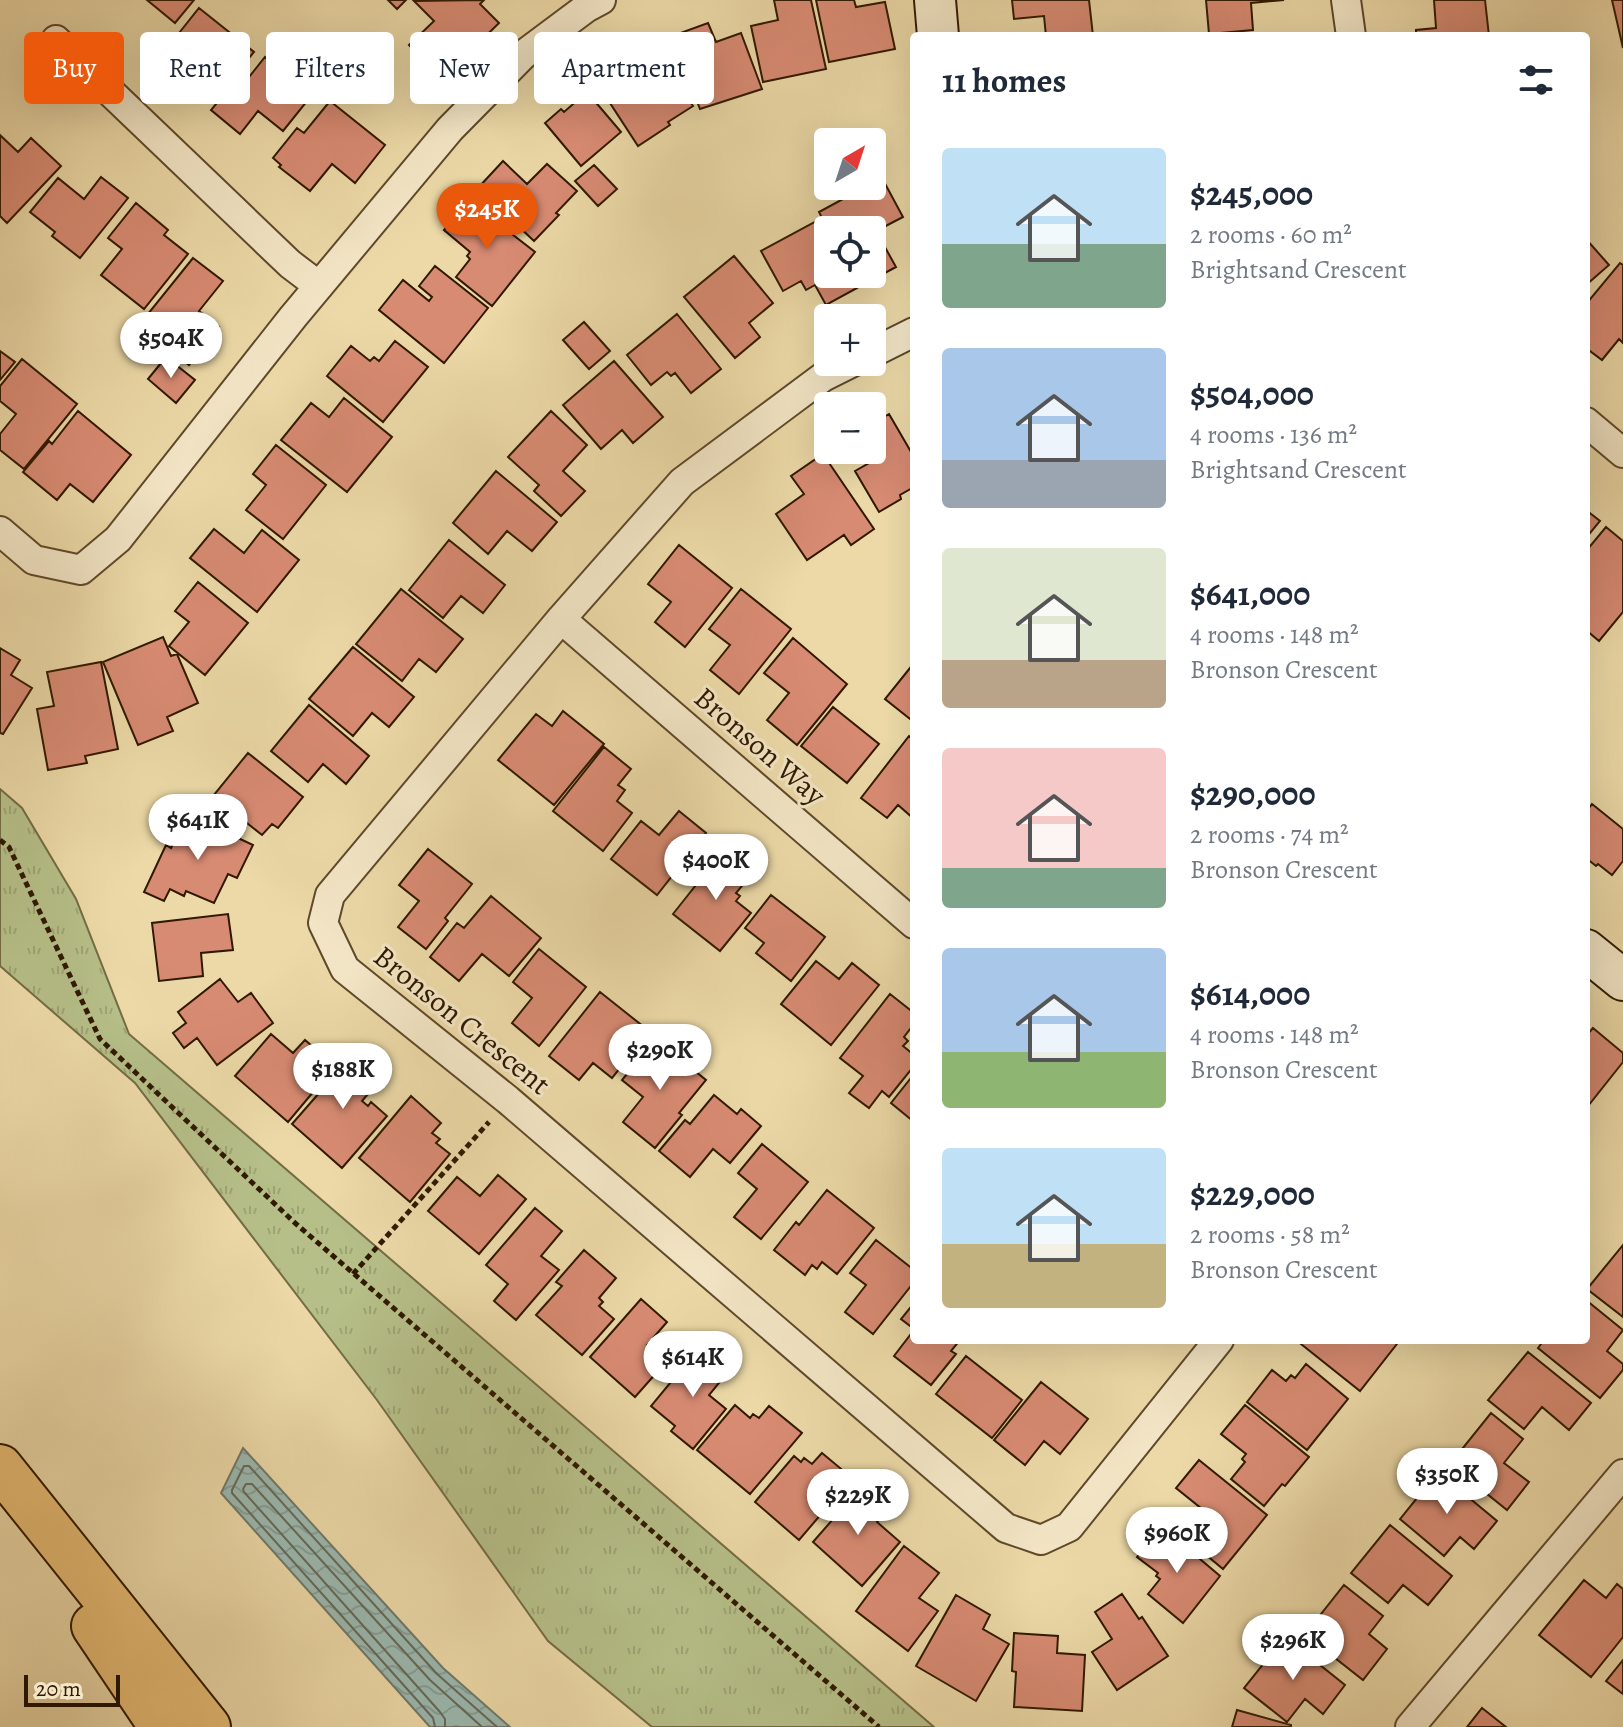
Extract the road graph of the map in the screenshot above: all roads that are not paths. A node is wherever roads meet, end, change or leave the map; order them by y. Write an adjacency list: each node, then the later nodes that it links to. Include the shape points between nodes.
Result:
1 (935, 0): 4 (street)
2 (1346, 0): 5 (street)
3 (589, 3): 7 (street, via 523,55 450,129)
4 (938, 32)
5 (1350, 32)
6 (123, 104): 7 (street)
7 (319, 286): 13 (street, via 118,539 81,570 34,560)
8 (910, 334): 9 (street)
9 (886, 346)
10 (825, 376): 14 (street, Bronson Crescent, via 682,482)
11 (1590, 425): 12 (street)
12 (1623, 453)
13 (0, 531)
14 (561, 619): 15 (street, Bronson Way); 18 (street, Bronson Crescent, via 330,895 323,923 345,969 520,1110 1006,1528 1041,1540 1069,1527)
15 (910, 921)
16 (1590, 953): 17 (street)
17 (1623, 980)
18 (1216, 1344)
19 (0, 1467): 23 (highway)
20 (0, 1486): 22 (highway)
21 (1618, 1489): 24 (street)
22 (162, 1727)
23 (208, 1727)
24 (1410, 1727)

